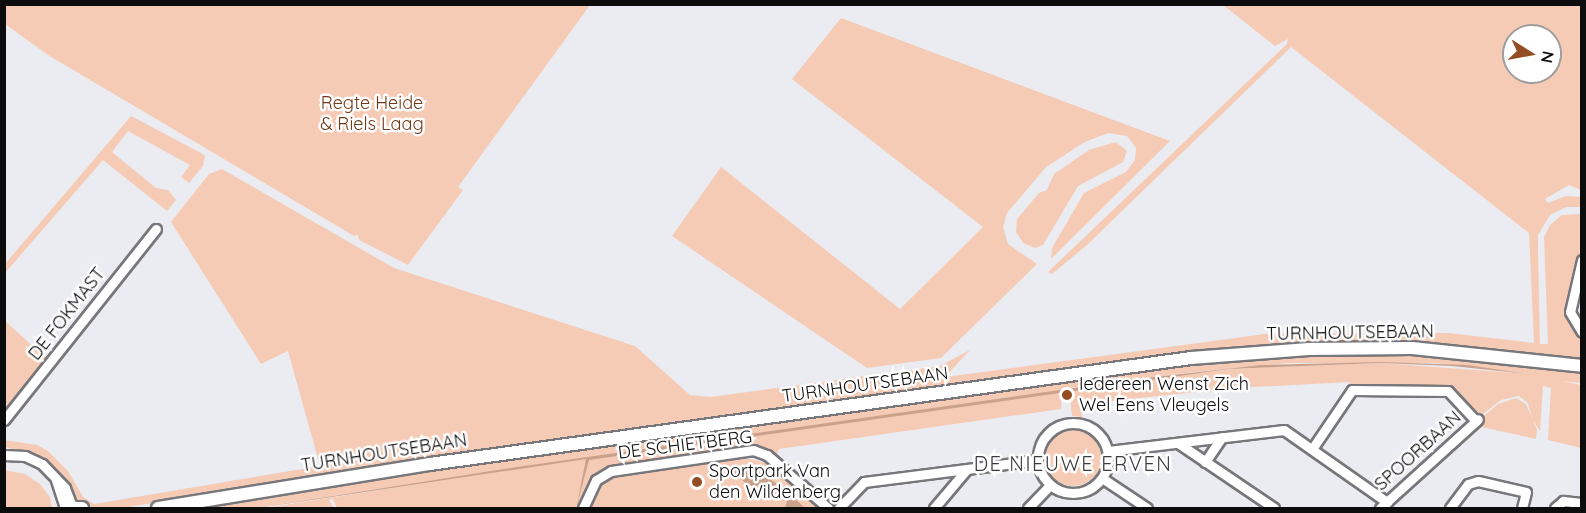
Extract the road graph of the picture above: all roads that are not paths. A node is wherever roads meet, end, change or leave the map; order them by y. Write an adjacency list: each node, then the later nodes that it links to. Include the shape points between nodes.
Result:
1 (156, 229): 5 (street, DE FOKMAST)
2 (1581, 260): 3 (street, via 1570,312)
3 (1581, 332)
4 (1581, 366): 19 (main road, TURNHOUTSEBAAN, via 1412,348 1309,349 1191,358 430,464)
5 (4, 420)
6 (1222, 437): 7 (street); 8 (street, via 1284,430); 12 (street)
7 (1178, 443): 9 (street); 12 (street)
8 (1312, 449): 17 (street); 17 (street, SPOORBAAN, via 1352,390 1448,391 1477,420)
9 (1108, 451): 11 (street, via 1095,430 1087,425 1065,424 1044,438); 14 (street)
10 (4, 455): 18 (street, via 37,460 56,478)
11 (1038, 460): 13 (street); 15 (street, via 1041,473)
12 (1205, 462): 26 (street)
13 (967, 469): 22 (street, via 864,482); 23 (street)
14 (1102, 478): 15 (street, via 1078,492 1064,492); 25 (street)
15 (1050, 484): 24 (street)
16 (1581, 503): 29 (street, via 1563,501)
17 (1384, 505)
18 (71, 508)
19 (158, 508)
20 (583, 508): 21 (street, DE SCHIETBERG, via 596,480 611,471 753,450 767,454)
21 (828, 508)
22 (839, 508)
23 (934, 508)
24 (1028, 508)
25 (1148, 508)
26 (1274, 508)
27 (1450, 508): 28 (street, via 1468,484 1478,481 1526,492)
28 (1522, 508)
29 (1556, 508)

